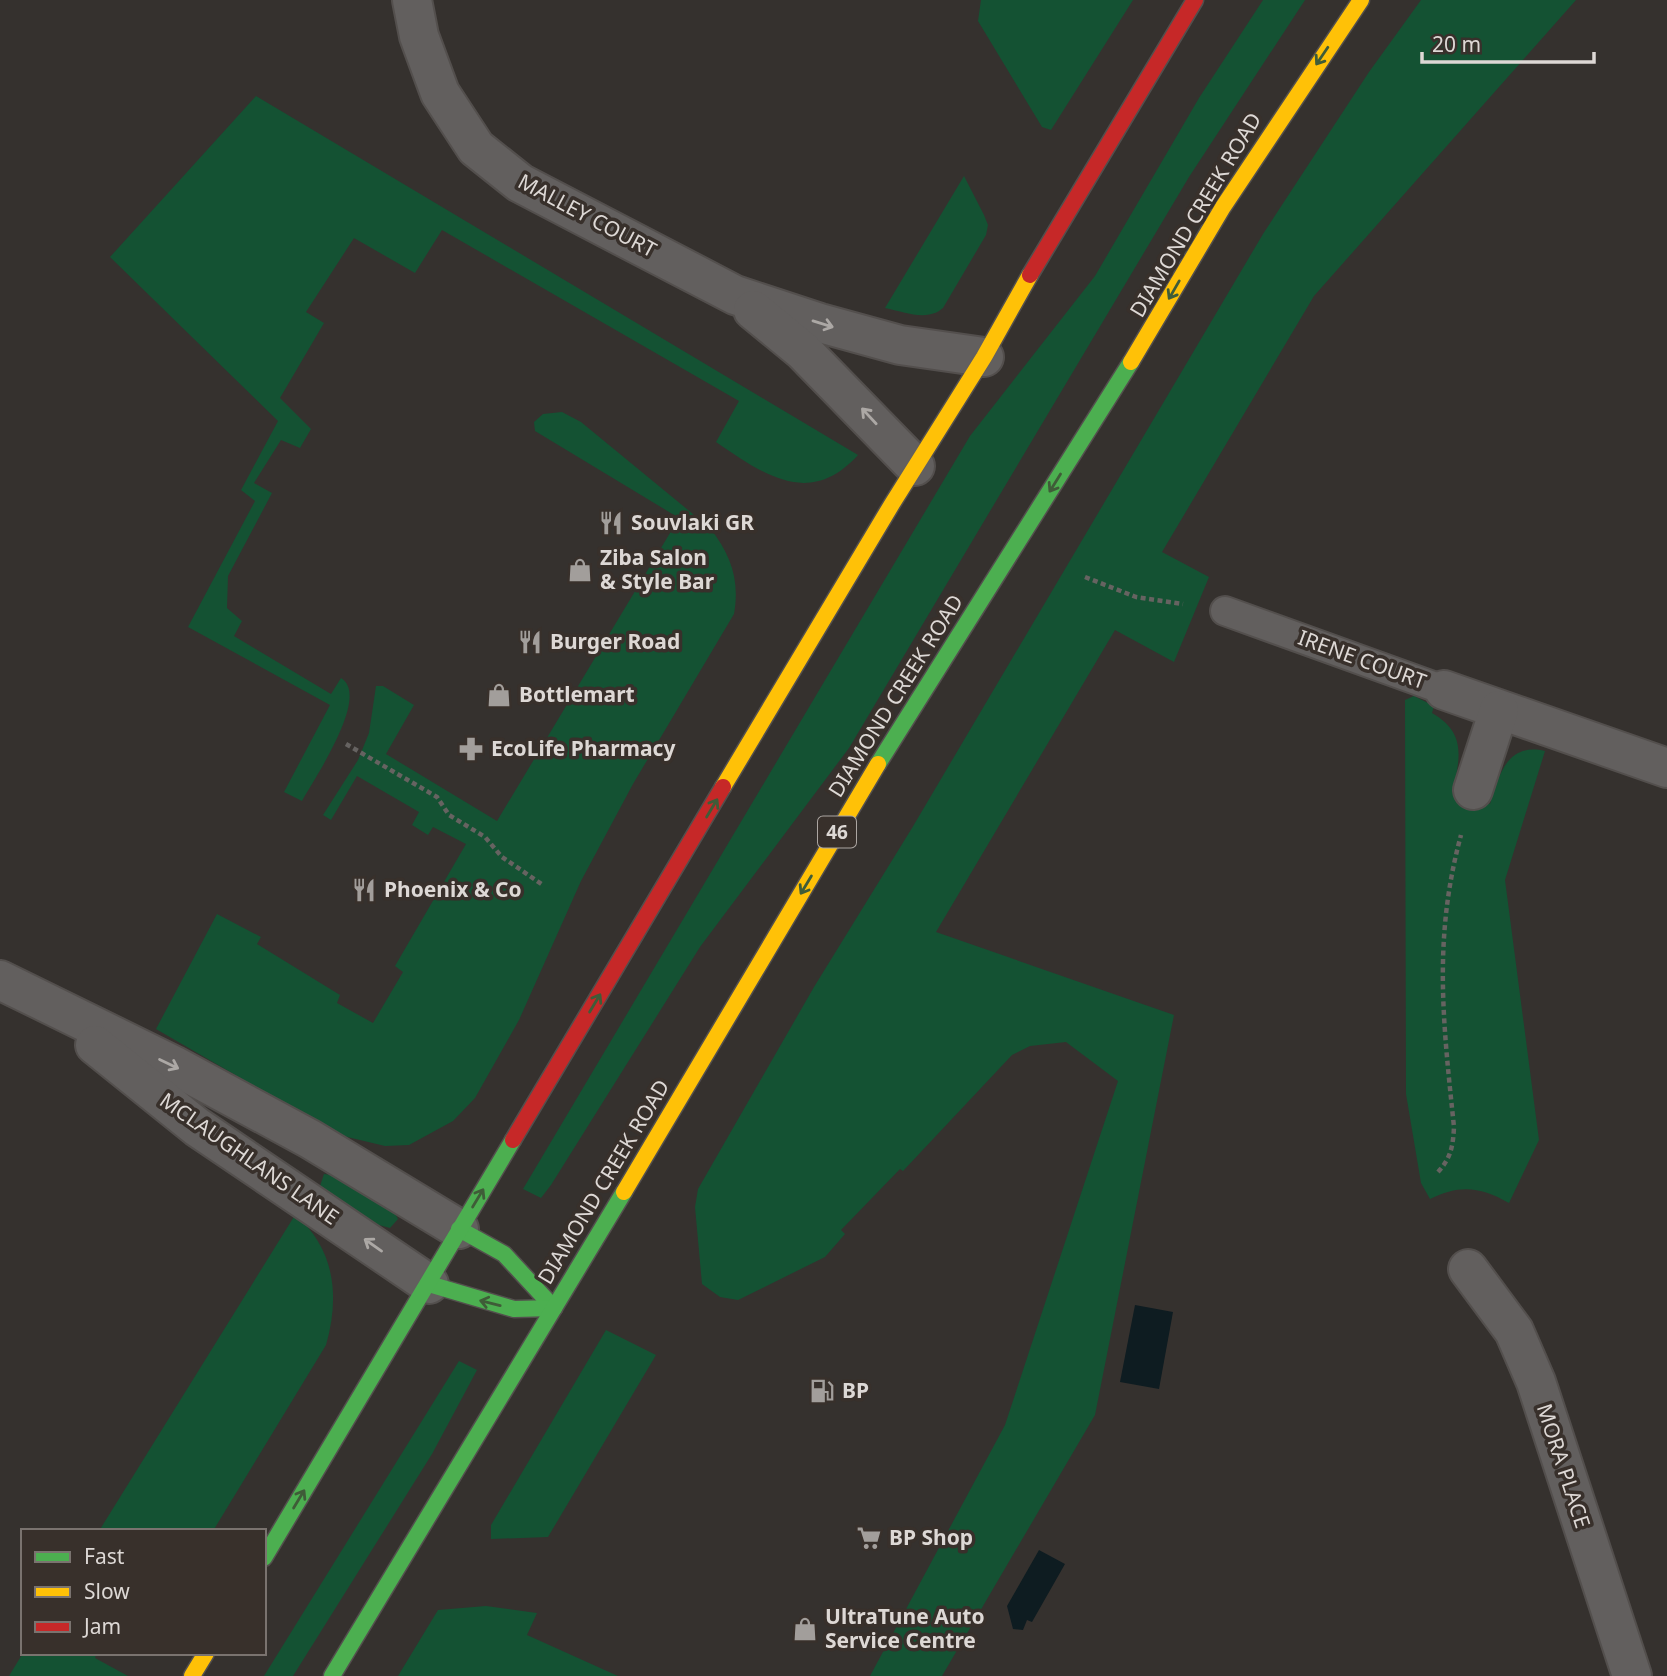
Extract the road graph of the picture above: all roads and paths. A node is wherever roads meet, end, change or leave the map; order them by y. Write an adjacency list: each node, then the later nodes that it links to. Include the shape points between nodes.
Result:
1 (412, 0): 4 (street, MALLEY COURT, via 419,36 440,93 476,148 520,183)
2 (1195, 0): 5 (main road, via 1062,215)
3 (1361, 0): 21 (main road, DIAMOND CREEK ROAD / 46, one-way to 21, via 1223,207 1100,412 888,746)
4 (735, 295): 5 (street, MALLEY COURT, one-way to 5, via 900,345); 6 (street, MALLEY COURT, one-way to 4, via 803,351)
5 (984, 357): 6 (main road)
6 (915, 466): 18 (main road, one-way to 6)
7 (1084, 577): 8 (path, via 1136,597)
8 (1225, 611): 9 (lane, IRENE COURT)
9 (1444, 690): 10 (street, IRENE COURT)
10 (1499, 710): 12 (street, IRENE COURT); 13 (street)
11 (346, 744): 14 (path, via 437,797 449,815 485,837 502,857)
12 (1667, 768)
13 (1473, 790): 17 (path, via 1444,918 1440,994 1454,1127 1448,1160)
14 (543, 885)
15 (0, 980): 16 (street, MCLAUGHLANS LANE)
16 (42, 1002): 18 (street, MCLAUGHLANS LANE, one-way to 18, via 264,1114); 20 (street, MCLAUGHLANS LANE, one-way to 16, via 197,1127)
17 (1438, 1172)
18 (458, 1229): 20 (main road); 21 (main road, via 505,1254)
19 (1468, 1269): 26 (street, MORA PLACE, via 1514,1331 1536,1382)
20 (429, 1284): 21 (main road, one-way to 20, via 514,1308); 22 (main road, one-way to 20)
21 (554, 1308): 25 (main road, DIAMOND CREEK ROAD / 46)
22 (266, 1555)
23 (205, 1655): 24 (main road)
24 (192, 1676)
25 (332, 1676)
26 (1632, 1676)

